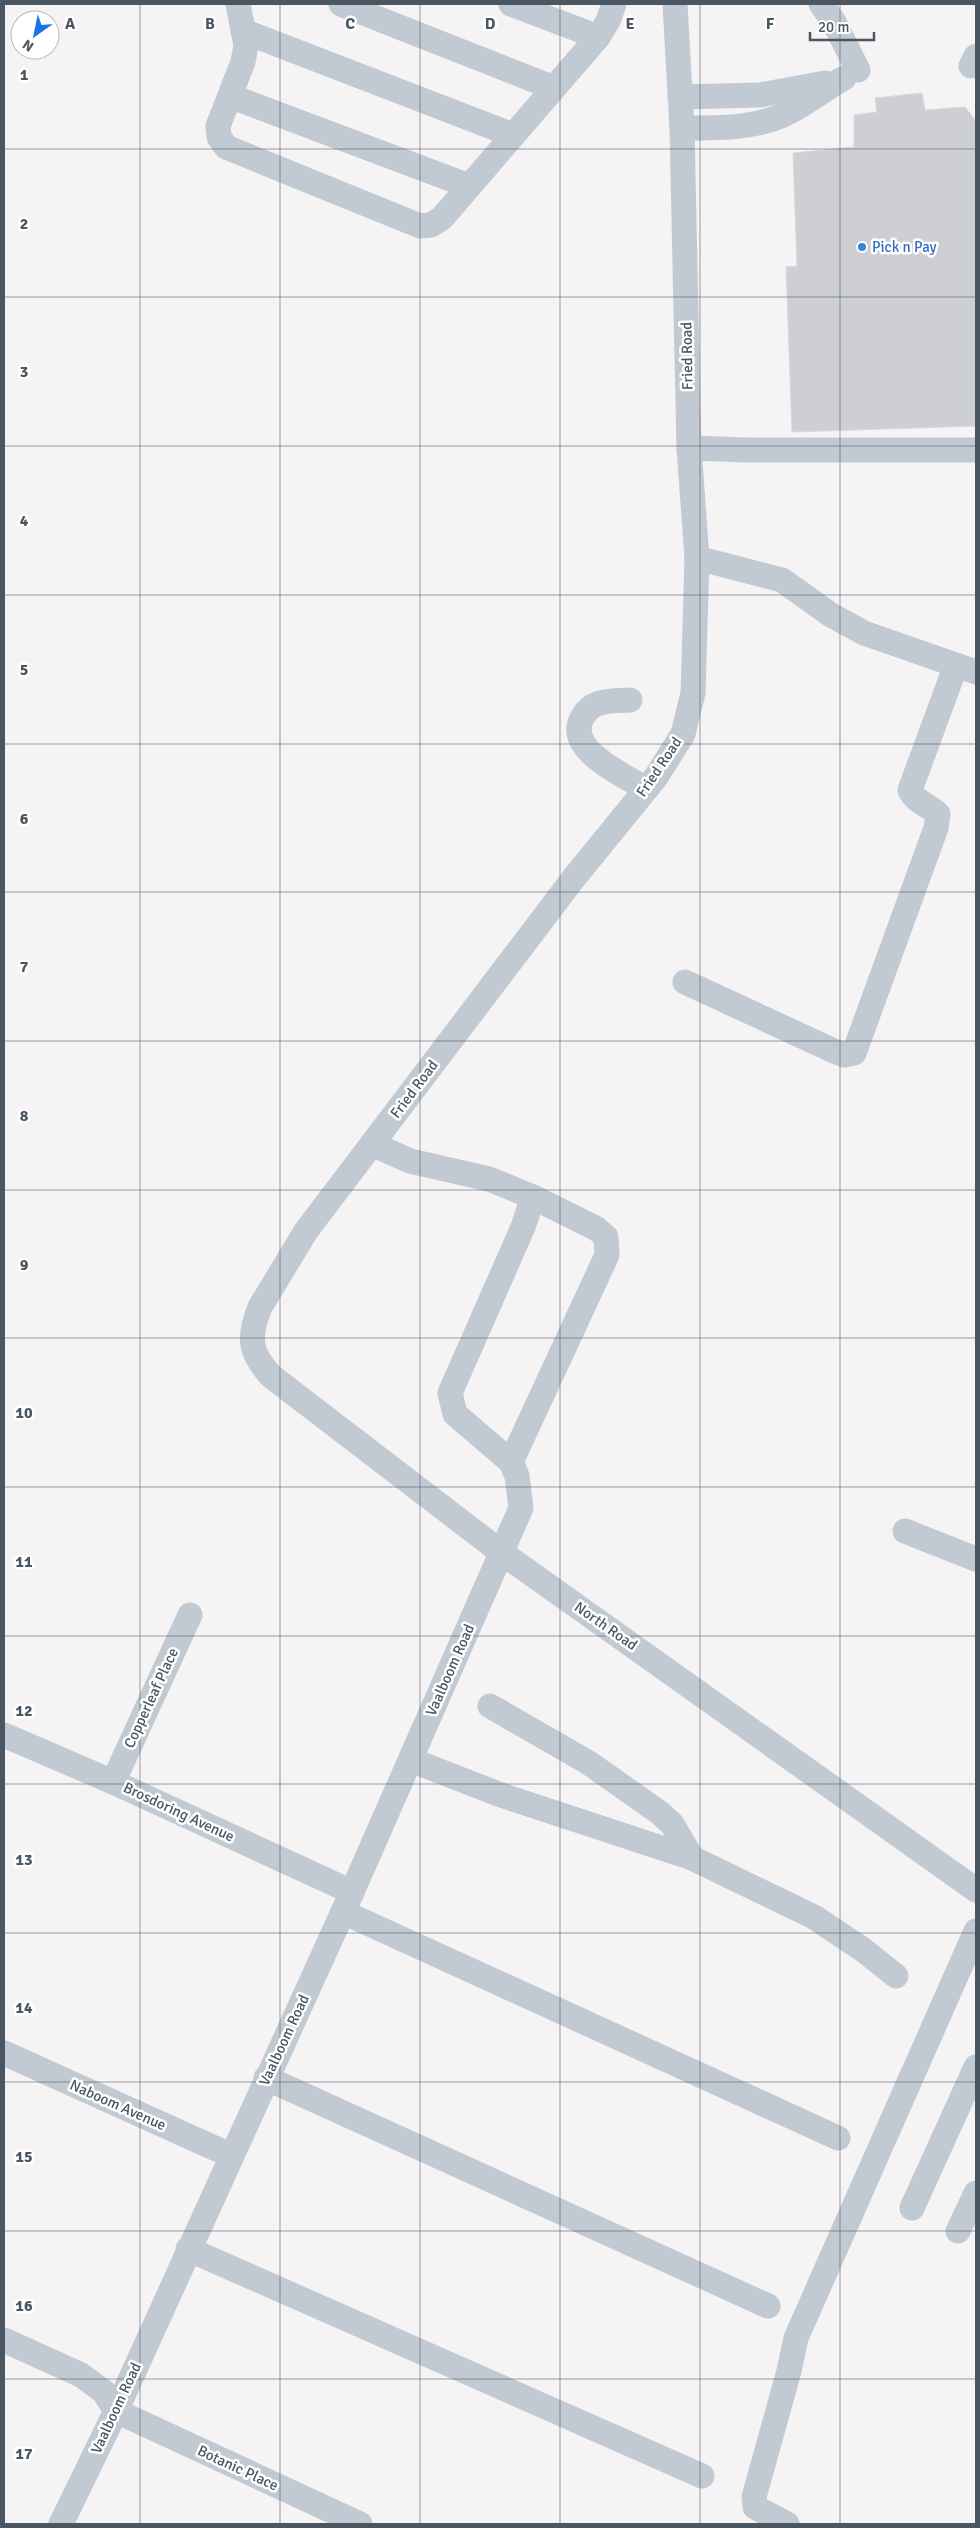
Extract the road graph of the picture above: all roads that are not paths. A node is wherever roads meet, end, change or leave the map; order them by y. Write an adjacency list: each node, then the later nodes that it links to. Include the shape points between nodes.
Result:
1 (238, 4): 7 (street)
2 (341, 4): 10 (street)
3 (511, 4): 8 (street)
4 (614, 4): 8 (street)
5 (675, 4): 12 (street, Fried Road)
6 (821, 4): 9 (street, via 834,22)
7 (243, 31): 11 (street, via 246,45 243,62); 14 (street)
8 (598, 37): 10 (street)
9 (858, 70)
10 (554, 88): 14 (street)
11 (230, 96): 15 (street); 15 (street, via 218,126 218,137 226,147 420,226 431,225 442,218)
12 (680, 97): 13 (street, Fried Road); 13 (street, via 760,95 844,78 800,106 766,121 733,127)
13 (682, 128): 16 (street, Fried Road)
14 (513, 135): 15 (street)
15 (469, 186)
16 (689, 448): 17 (street); 18 (street, Fried Road)
17 (976, 450)
18 (697, 558): 19 (street, via 782,580 831,615 864,633); 21 (street, Fried Road, via 696,642 690,707 673,752)
19 (966, 669): 22 (street, via 910,790 912,796 938,814 936,828 854,1053 844,1055 834,1051)
20 (630, 700): 21 (street, via 602,701 591,706 582,716 578,736 593,755)
21 (646, 789): 23 (street, Fried Road, via 567,887)
22 (685, 982)
23 (372, 1144): 24 (street, via 410,1161 489,1179); 25 (street, Fried Road, via 306,1231 270,1286 254,1321)
24 (533, 1197): 26 (street, via 450,1393 455,1414); 26 (street, via 597,1229 606,1237 607,1255)
25 (252, 1346): 28 (street, North Road, via 256,1357 271,1376)
26 (511, 1462): 28 (street, Vaalboom Road, via 517,1476 521,1508)
27 (905, 1531): 29 (street)
28 (502, 1553): 33 (street, Vaalboom Road); 36 (street, North Road)
29 (976, 1559)
30 (190, 1615): 34 (street, Copperleaf Place)
31 (490, 1706): 35 (street, via 589,1763 660,1813 672,1824)
32 (4, 1735): 34 (street, Brosdoring Avenue)
33 (411, 1760): 35 (street, via 501,1795); 37 (street, Vaalboom Road)
34 (113, 1782): 37 (street, Brosdoring Avenue)
35 (692, 1858): 40 (street, via 814,1917)
36 (976, 1890)
37 (348, 1902): 43 (street, Vaalboom Road); 45 (street, Brosdoring Avenue)
38 (976, 1931): 53 (street, via 804,2317 791,2353)
39 (976, 1964): 53 (street, via 806,2347)
40 (896, 1976)
41 (4, 2053): 46 (street, Naboom Avenue)
42 (976, 2067): 44 (street)
43 (266, 2078): 46 (street, Vaalboom Road); 51 (street)
44 (971, 2094): 48 (street)
45 (838, 2138)
46 (232, 2156): 50 (street, Vaalboom Road)
47 (976, 2193): 49 (street)
48 (912, 2208)
49 (958, 2231)
50 (188, 2249): 54 (street, Vaalboom Road); 55 (street)
51 (768, 2306)
52 (4, 2340): 54 (street, via 86,2378 104,2392)
53 (789, 2371): 58 (street, via 754,2497 755,2507)
54 (116, 2411): 56 (street, Vaalboom Road); 57 (street, Botanic Place)
55 (702, 2476)
56 (61, 2524)
57 (360, 2524)
58 (787, 2524)

